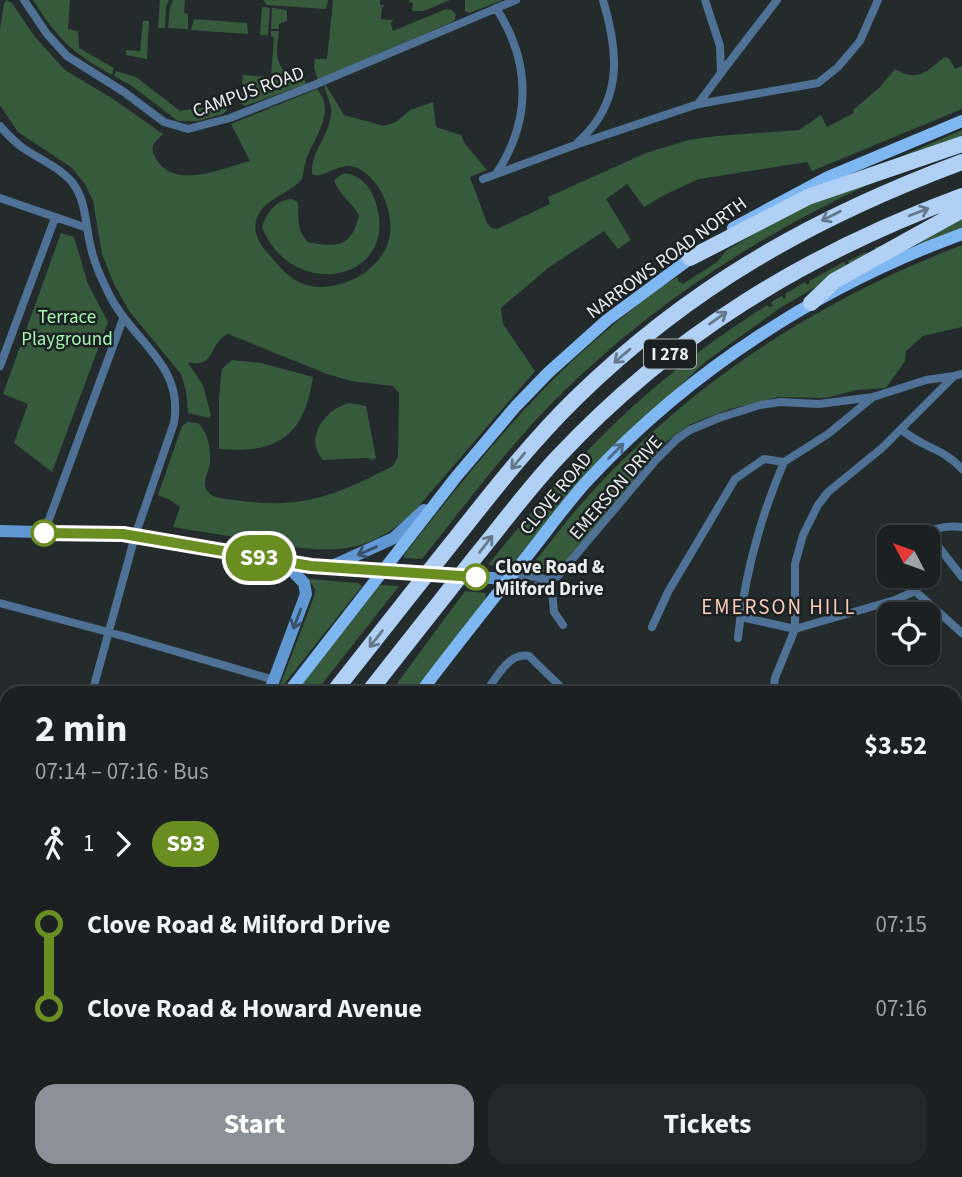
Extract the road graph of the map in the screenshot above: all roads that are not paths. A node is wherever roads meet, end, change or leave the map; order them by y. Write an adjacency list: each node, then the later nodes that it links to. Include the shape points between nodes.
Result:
1 (24, 0): 7 (street, CAMPUS ROAD, via 67,56 164,122 188,129 314,85)
2 (516, 0): 7 (street, CAMPUS ROAD)
3 (603, 0): 13 (street, via 614,43 615,73 601,115)
4 (705, 0): 8 (street, via 720,46)
5 (777, 0): 8 (street)
6 (877, 0): 9 (street, via 860,41 818,83)
7 (496, 8): 15 (street, via 515,45 523,96 517,131)
8 (721, 73): 9 (street)
9 (698, 104): 13 (street)
10 (962, 121): 23 (main road, NARROWS ROAD NORTH, via 813,184 749,218)
11 (0, 126): 21 (street, via 72,183 81,196)
12 (962, 144): 23 (highway, via 808,197)
13 (575, 145): 15 (street)
14 (962, 162): 59 (highway, I 278, one-way to 59, via 863,201 785,241 708,290 622,356 521,456)
15 (496, 174): 16 (street)
16 (483, 179)
17 (962, 196): 60 (highway, I 278, one-way to 17, via 537,481 646,373 785,276 869,233)
18 (0, 198): 20 (street)
19 (962, 210): 24 (highway, via 834,281)
20 (55, 218): 21 (street); 26 (street)
21 (87, 228): 25 (street, via 94,262)
22 (962, 234): 24 (main road, CLOVE ROAD, via 883,266)
23 (690, 258): 32 (main road, NARROWS ROAD NORTH, via 619,310 560,362 501,422)
24 (811, 303): 43 (main road, CLOVE ROAD, one-way to 24, via 578,492 652,418 720,362)
25 (123, 319): 36 (street); 37 (street, via 165,369 176,400 174,423)
26 (0, 366)
27 (958, 375): 28 (street, EMERSON DRIVE); 29 (street)
28 (873, 397): 30 (street); 44 (street, EMERSON DRIVE, via 760,405 690,430 656,460)
29 (901, 429): 31 (street, via 945,453); 51 (street, via 828,492 811,517 795,564)
30 (784, 463): 48 (street, via 764,512); 50 (street, via 764,459 735,479)
31 (962, 469)
32 (456, 477): 40 (main road, one-way to 40, via 394,538); 41 (main road, NARROWS ROAD NORTH)
33 (962, 527): 34 (street)
34 (940, 528)
35 (0, 531): 36 (main road)
36 (44, 533): 37 (main road)
37 (135, 536): 39 (main road); 52 (street)
38 (940, 549): 42 (street)
39 (285, 563): 40 (main road); 57 (main road, one-way to 57, via 302,580 306,594)
40 (328, 568): 41 (main road)
41 (390, 571): 43 (main road); 58 (main road, NARROWS ROAD NORTH)
42 (962, 577)
43 (508, 579): 44 (street, via 524,575); 44 (street, via 515,588 541,586); 61 (main road, CLOVE ROAD)
44 (551, 580): 49 (street, via 554,612)
45 (913, 588): 46 (street)
46 (915, 591): 51 (street); 53 (street)
47 (0, 603): 52 (street)
48 (740, 617): 51 (street); 54 (street)
49 (563, 625)
50 (652, 627)
51 (795, 629): 64 (street)
52 (109, 632): 55 (street); 56 (street)
53 (962, 633)
54 (738, 638)
55 (94, 686)
56 (269, 686)
57 (272, 686)
58 (294, 686)
59 (338, 686)
60 (374, 686)
61 (425, 686)
62 (490, 686): 63 (street, via 511,659 524,654)
63 (560, 686)
64 (774, 686)

